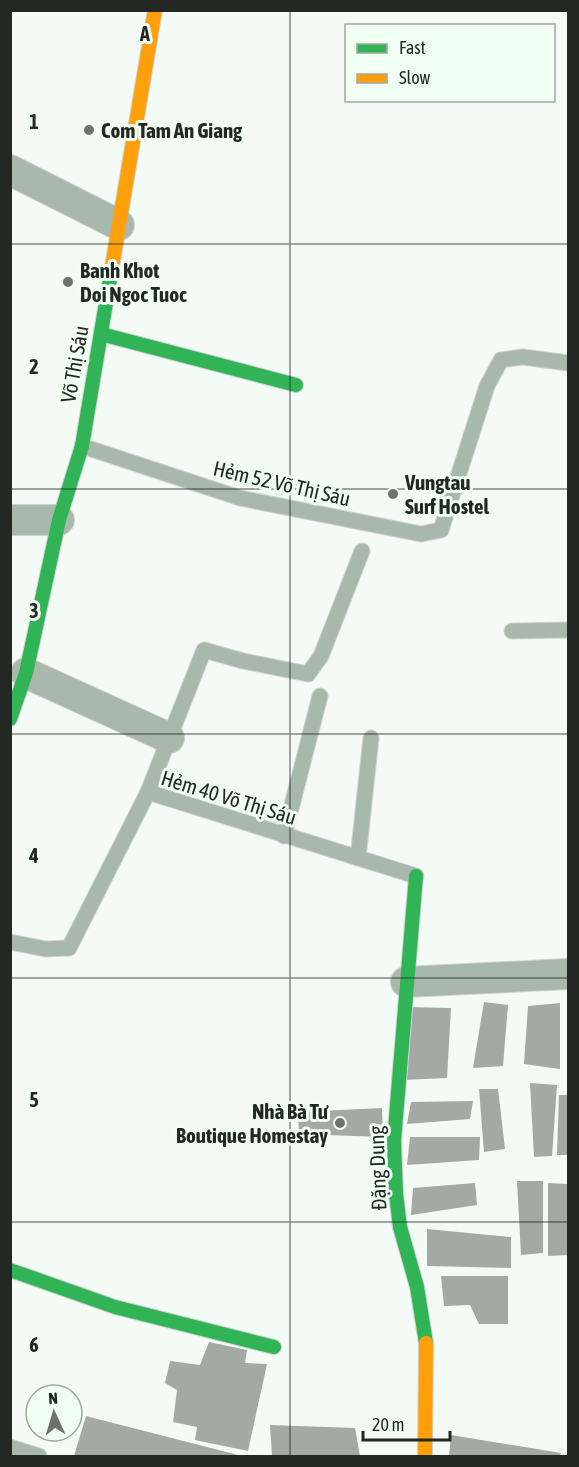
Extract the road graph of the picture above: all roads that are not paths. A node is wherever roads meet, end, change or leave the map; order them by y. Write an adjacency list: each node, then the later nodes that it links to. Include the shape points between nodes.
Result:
1 (154, 10): 3 (street, Võ Thị Sáu)
2 (10, 170): 3 (street)
3 (119, 225): 4 (street, Võ Thị Sáu)
4 (101, 334): 6 (street); 7 (street, Võ Thị Sáu)
5 (568, 363): 7 (lane, Hẻm 52 Võ Thị Sáu, via 523,357 501,360 487,386 441,530 421,534 240,498)
6 (296, 385)
7 (82, 446): 9 (street, Võ Thị Sáu)
8 (10, 520): 9 (street)
9 (59, 520): 13 (street, Võ Thị Sáu)
10 (362, 551): 16 (lane, via 321,656 308,674 204,651)
11 (568, 630): 12 (lane)
12 (512, 631)
13 (26, 673): 15 (street, Võ Thị Sáu); 16 (street)
14 (320, 696): 19 (lane)
15 (10, 719)
16 (169, 738): 18 (lane)
17 (371, 738): 20 (lane)
18 (148, 792): 19 (lane, Hẻm 40 Võ Thị Sáu); 22 (lane, Hẻm 40 Võ Thị Sáu, via 69,948 46,949)
19 (284, 836): 20 (lane, Hẻm 40 Võ Thị Sáu)
20 (358, 858): 21 (lane, Hẻm 40 Võ Thị Sáu)
21 (416, 876): 24 (street, Đặng Dung)
22 (10, 942)
23 (568, 974): 24 (street)
24 (406, 982): 29 (street, Đặng Dung, via 394,1141 396,1194 426,1343)
25 (10, 1270): 26 (street, via 115,1307)
26 (274, 1347)
27 (10, 1447): 28 (lane)
28 (39, 1456)
29 (425, 1456)

